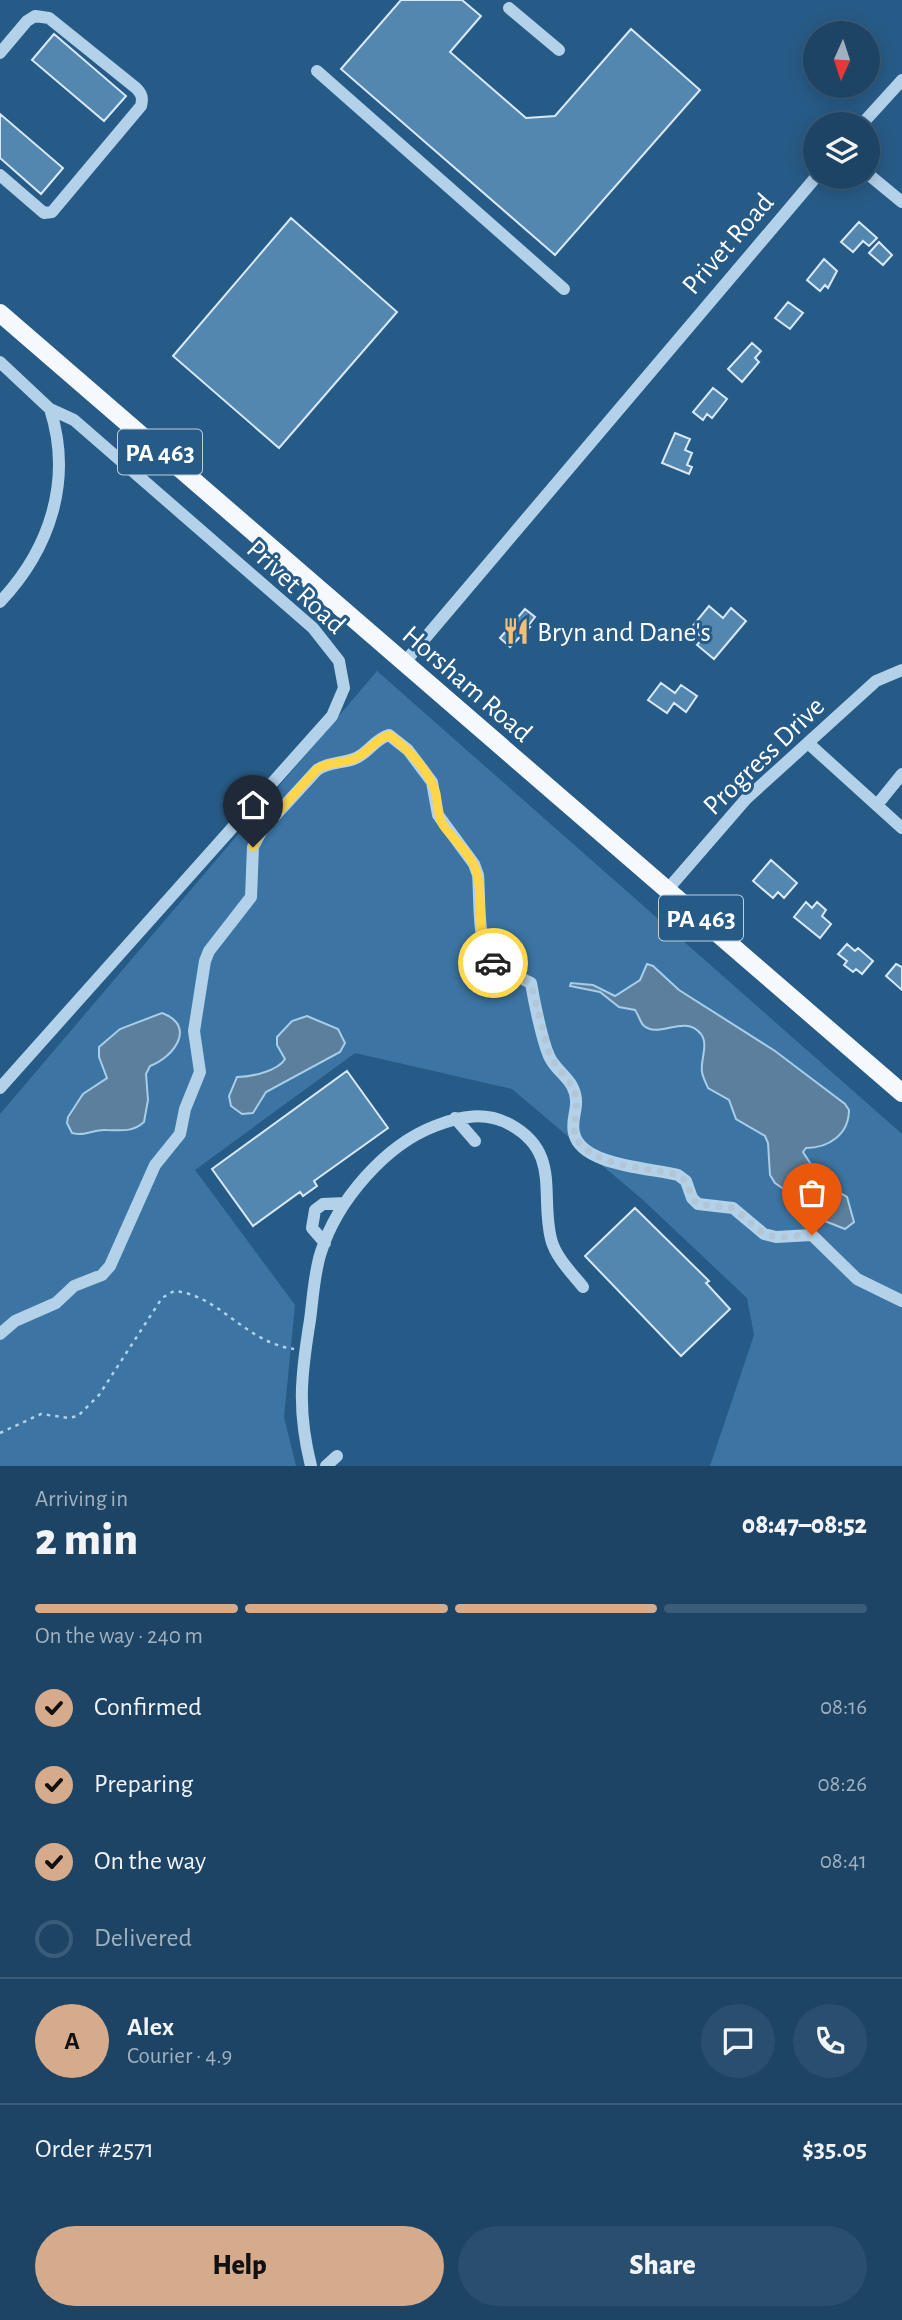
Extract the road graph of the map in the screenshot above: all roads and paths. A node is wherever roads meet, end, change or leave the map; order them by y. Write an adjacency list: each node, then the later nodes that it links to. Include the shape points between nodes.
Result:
1 (509, 8): 2 (street)
2 (559, 50)
3 (0, 53): 7 (street, via 34,16 49,18 136,88 143,100 52,212 44,213)
4 (317, 71): 11 (street)
5 (902, 80): 6 (street)
6 (873, 112)
7 (0, 175)
8 (880, 184): 10 (street)
9 (806, 189): 16 (street, Privet Road)
10 (902, 202)
11 (564, 289)
12 (0, 313): 16 (main road, Horsham Road / PA 463)
13 (0, 362): 14 (street, Privet Road)
14 (50, 409): 15 (street, via 60,449 60,486 32,560); 23 (street, Privet Road, via 74,420 313,628 339,661 344,688 332,716)
15 (0, 603)
16 (404, 663): 22 (main road, Horsham Road / PA 463)
17 (902, 670): 18 (street, Progress Drive, via 876,681)
18 (808, 743): 20 (street); 22 (street, Progress Drive, via 746,799)
19 (902, 774): 20 (street)
20 (877, 805): 21 (street)
21 (902, 828)
22 (668, 889): 24 (main road, Horsham Road / PA 463)
23 (0, 1088)
24 (902, 1093)
25 (454, 1118): 26 (street); 27 (street, via 414,1134 373,1167); 29 (street, via 481,1116 510,1125 532,1142 546,1168 551,1239 562,1262)
26 (475, 1141)
27 (345, 1203): 28 (street); 28 (street, via 323,1204 315,1210 312,1227)
28 (325, 1242): 32 (street)
29 (583, 1286)
30 (902, 1301): 31 (street, via 857,1279 812,1235 764,1234 733,1208 698,1204 678,1175 617,1163 579,1144 573,1126 577,1099 550,1057 531,984 488,957 474,864 438,816 432,782 408,750 389,735 356,758 317,769 262,830 253,847 251,897 205,961 194,1031 200,1072 180,1134 155,1166 110,1266)
31 (0, 1334)
32 (305, 1350): 33 (path, via 262,1340 209,1303 174,1291 162,1298 87,1410 68,1418 41,1414); 35 (street, via 302,1430)
33 (0, 1433)
34 (337, 1456): 36 (street)
35 (311, 1466)
36 (326, 1466)

